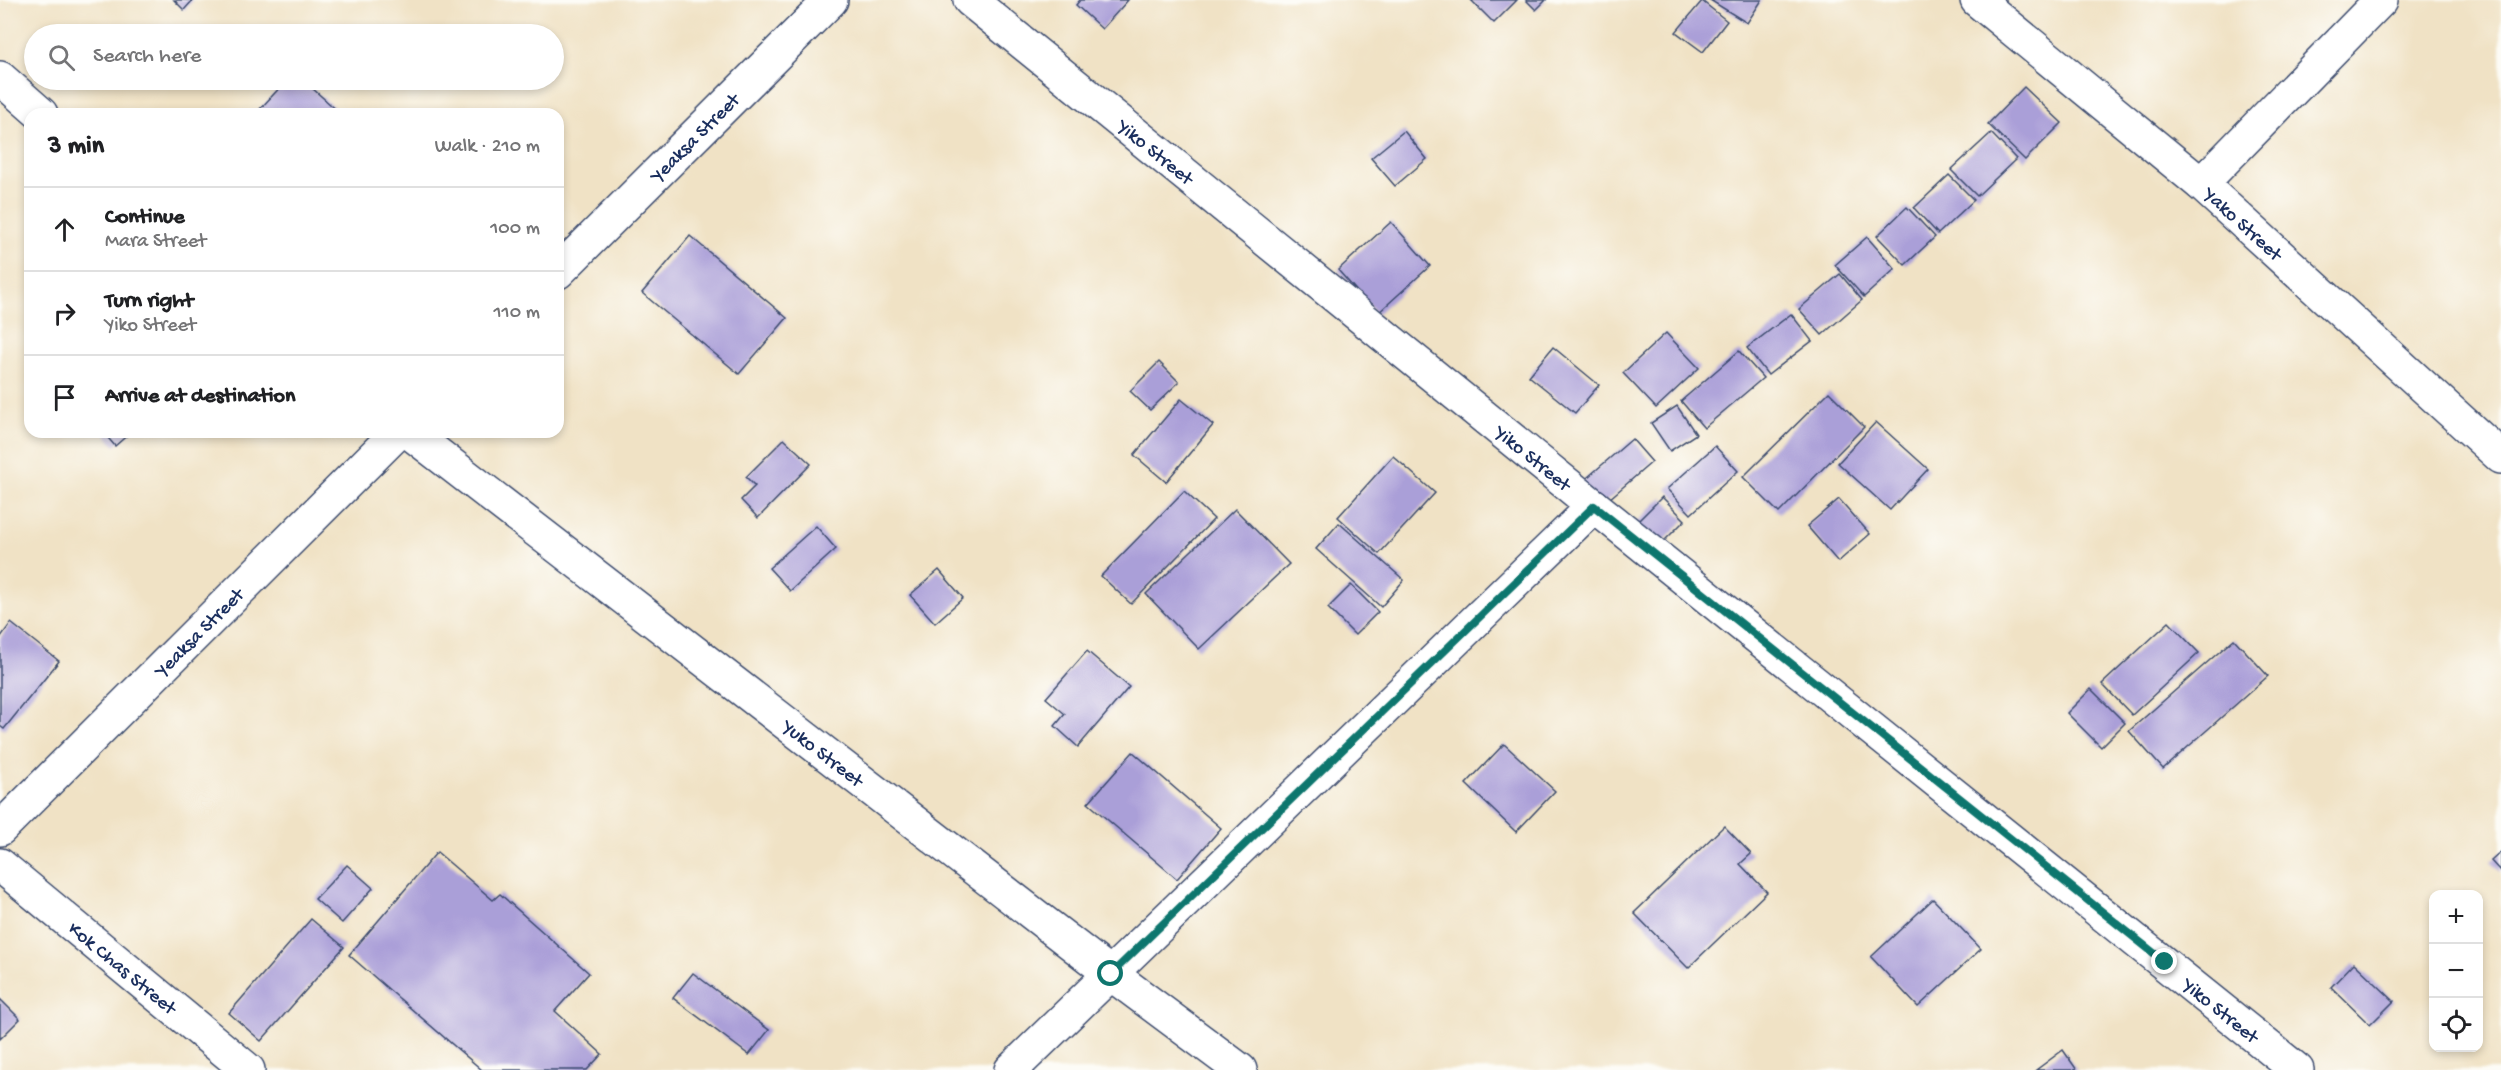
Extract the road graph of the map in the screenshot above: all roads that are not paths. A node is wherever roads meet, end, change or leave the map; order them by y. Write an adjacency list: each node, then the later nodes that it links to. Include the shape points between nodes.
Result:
1 (831, 0): 8 (street, Yeaksa Street)
2 (970, 0): 12 (street, Yiko Street)
3 (1977, 0): 7 (street, Yako Street)
4 (2381, 0): 7 (street)
5 (0, 78): 6 (street)
6 (34, 108)
7 (2201, 184): 11 (street, Yako Street)
8 (564, 266)
9 (392, 438): 13 (street, Yeaksa Street)
10 (417, 438): 15 (street, Yuko Street)
11 (2501, 457)
12 (1594, 506): 15 (street); 19 (street, Yiko Street)
13 (0, 829)
14 (0, 865): 16 (street, Kok Chas Street)
15 (1111, 974): 17 (street); 18 (street, Yuko Street)
16 (248, 1070)
17 (1011, 1070)
18 (1240, 1070)
19 (2297, 1070)

